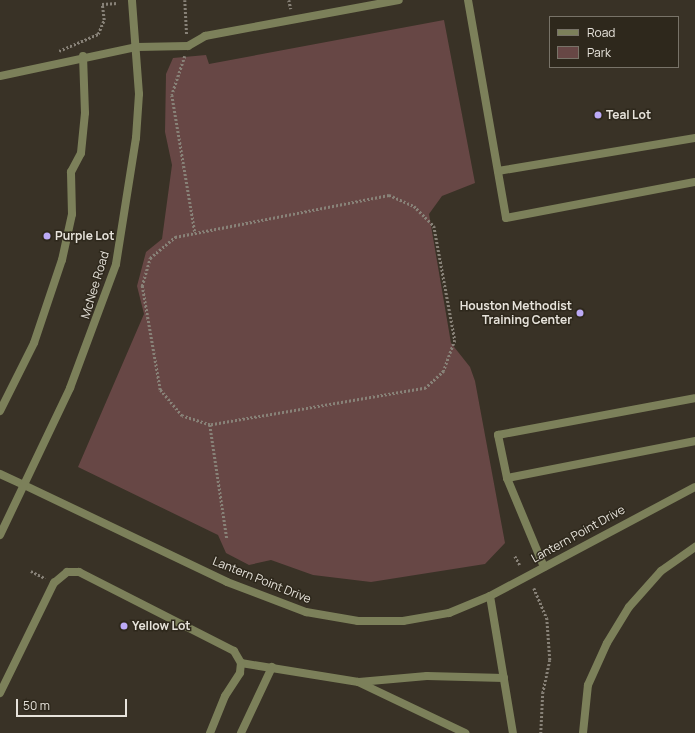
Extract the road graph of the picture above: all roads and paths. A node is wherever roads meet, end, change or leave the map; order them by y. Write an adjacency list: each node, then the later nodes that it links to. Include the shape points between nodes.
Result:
1 (132, 0): 8 (street, McNee Road)
2 (185, 0): 7 (path)
3 (399, 0): 7 (street, via 205,36)
4 (468, 0): 13 (street)
5 (102, 2): 6 (path); 9 (path, via 104,20 98,34)
6 (118, 3)
7 (188, 46): 8 (street); 15 (path, via 172,95)
8 (137, 47): 10 (street); 22 (street, McNee Road, via 136,138 116,264 70,388)
9 (56, 53)
10 (83, 56): 11 (street); 17 (street, via 85,113 81,153 71,172 72,214 62,260 34,343)
11 (0, 76)
12 (695, 138): 13 (street)
13 (498, 171): 14 (street, via 506,218)
14 (695, 182)
15 (195, 233): 18 (path, via 176,237 150,258 142,286 160,390 182,416); 18 (path, via 389,195 414,206 434,226 455,340 444,371 426,388)
16 (695, 398): 21 (street, via 498,435)
17 (0, 411)
18 (210, 425): 25 (path)
19 (695, 441): 21 (street)
20 (0, 474): 22 (street, Lantern Point Drive)
21 (507, 478): 29 (street)
22 (24, 485): 24 (street, McNee Road); 33 (street, Lantern Point Drive, via 227,582 306,612 358,621 403,621 449,613)
23 (695, 487): 29 (street, Lantern Point Drive)
24 (0, 535)
25 (227, 539)
26 (695, 546): 44 (street, via 661,571 629,607 606,644 588,685)
27 (515, 556): 28 (path)
28 (520, 565)
29 (544, 567): 33 (street, Lantern Point Drive)
30 (31, 571): 31 (path)
31 (54, 583): 34 (street, via 67,572 79,572 234,651); 38 (street)
32 (534, 588): 43 (path, via 547,618 550,660 543,692)
33 (490, 596): 36 (street)
34 (241, 663): 35 (street); 39 (street, via 240,673 225,696)
35 (272, 667): 37 (street); 40 (street)
36 (504, 678): 37 (street, via 427,676); 42 (street)
37 (358, 682): 41 (street)
38 (0, 693)
39 (210, 733)
40 (241, 733)
41 (466, 733)
42 (513, 733)
43 (541, 733)
44 (583, 733)

